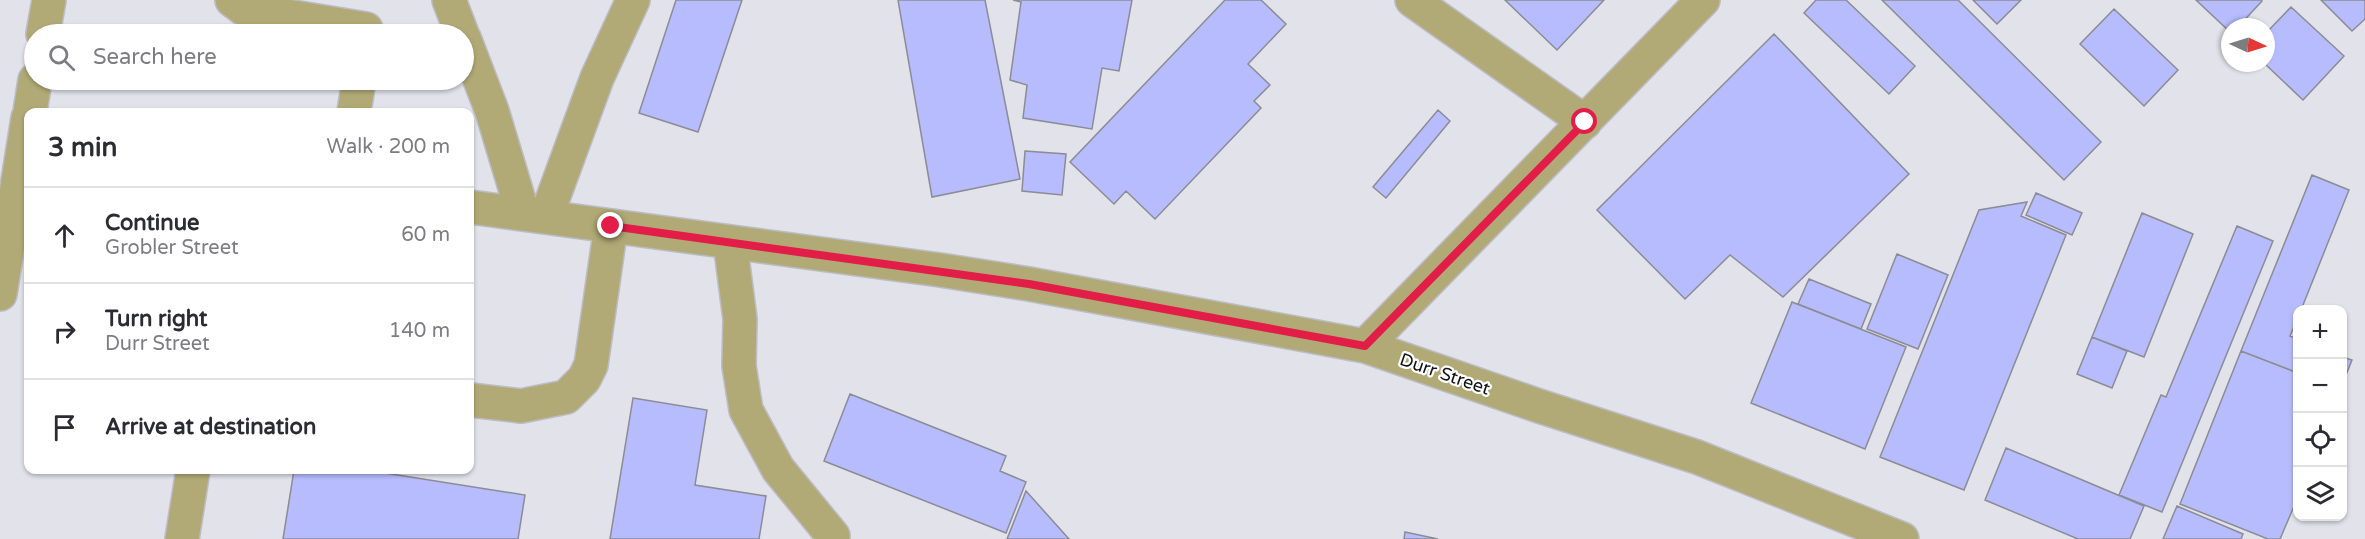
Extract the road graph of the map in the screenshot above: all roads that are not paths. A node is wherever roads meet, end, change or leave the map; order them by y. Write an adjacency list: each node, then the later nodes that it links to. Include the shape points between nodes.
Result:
1 (49, 0): 8 (street)
2 (232, 0): 7 (street, via 244,9)
3 (449, 0): 9 (street)
4 (633, 0): 18 (street)
5 (1412, 0): 15 (street)
6 (1703, 0): 15 (street)
7 (367, 21)
8 (45, 24)
9 (458, 24)
10 (474, 64): 18 (street)
11 (32, 90): 13 (street)
12 (357, 90): 14 (street)
13 (28, 108)
14 (355, 108)
15 (1585, 122): 22 (street)
16 (22, 130): 21 (street)
17 (474, 208): 18 (street, Durr Street)
18 (534, 215): 19 (street, Durr Street)
19 (611, 226): 20 (street, Durr Street); 23 (street, via 591,365 584,380 567,397 521,406)
20 (730, 242): 22 (street, Durr Street, via 1029,284); 25 (street, via 746,410 778,468)
21 (0, 294)
22 (1365, 346): 27 (street, Durr Street, via 1697,457)
23 (474, 400)
24 (192, 474): 26 (street)
25 (833, 536)
26 (182, 539)
27 (1902, 539)

